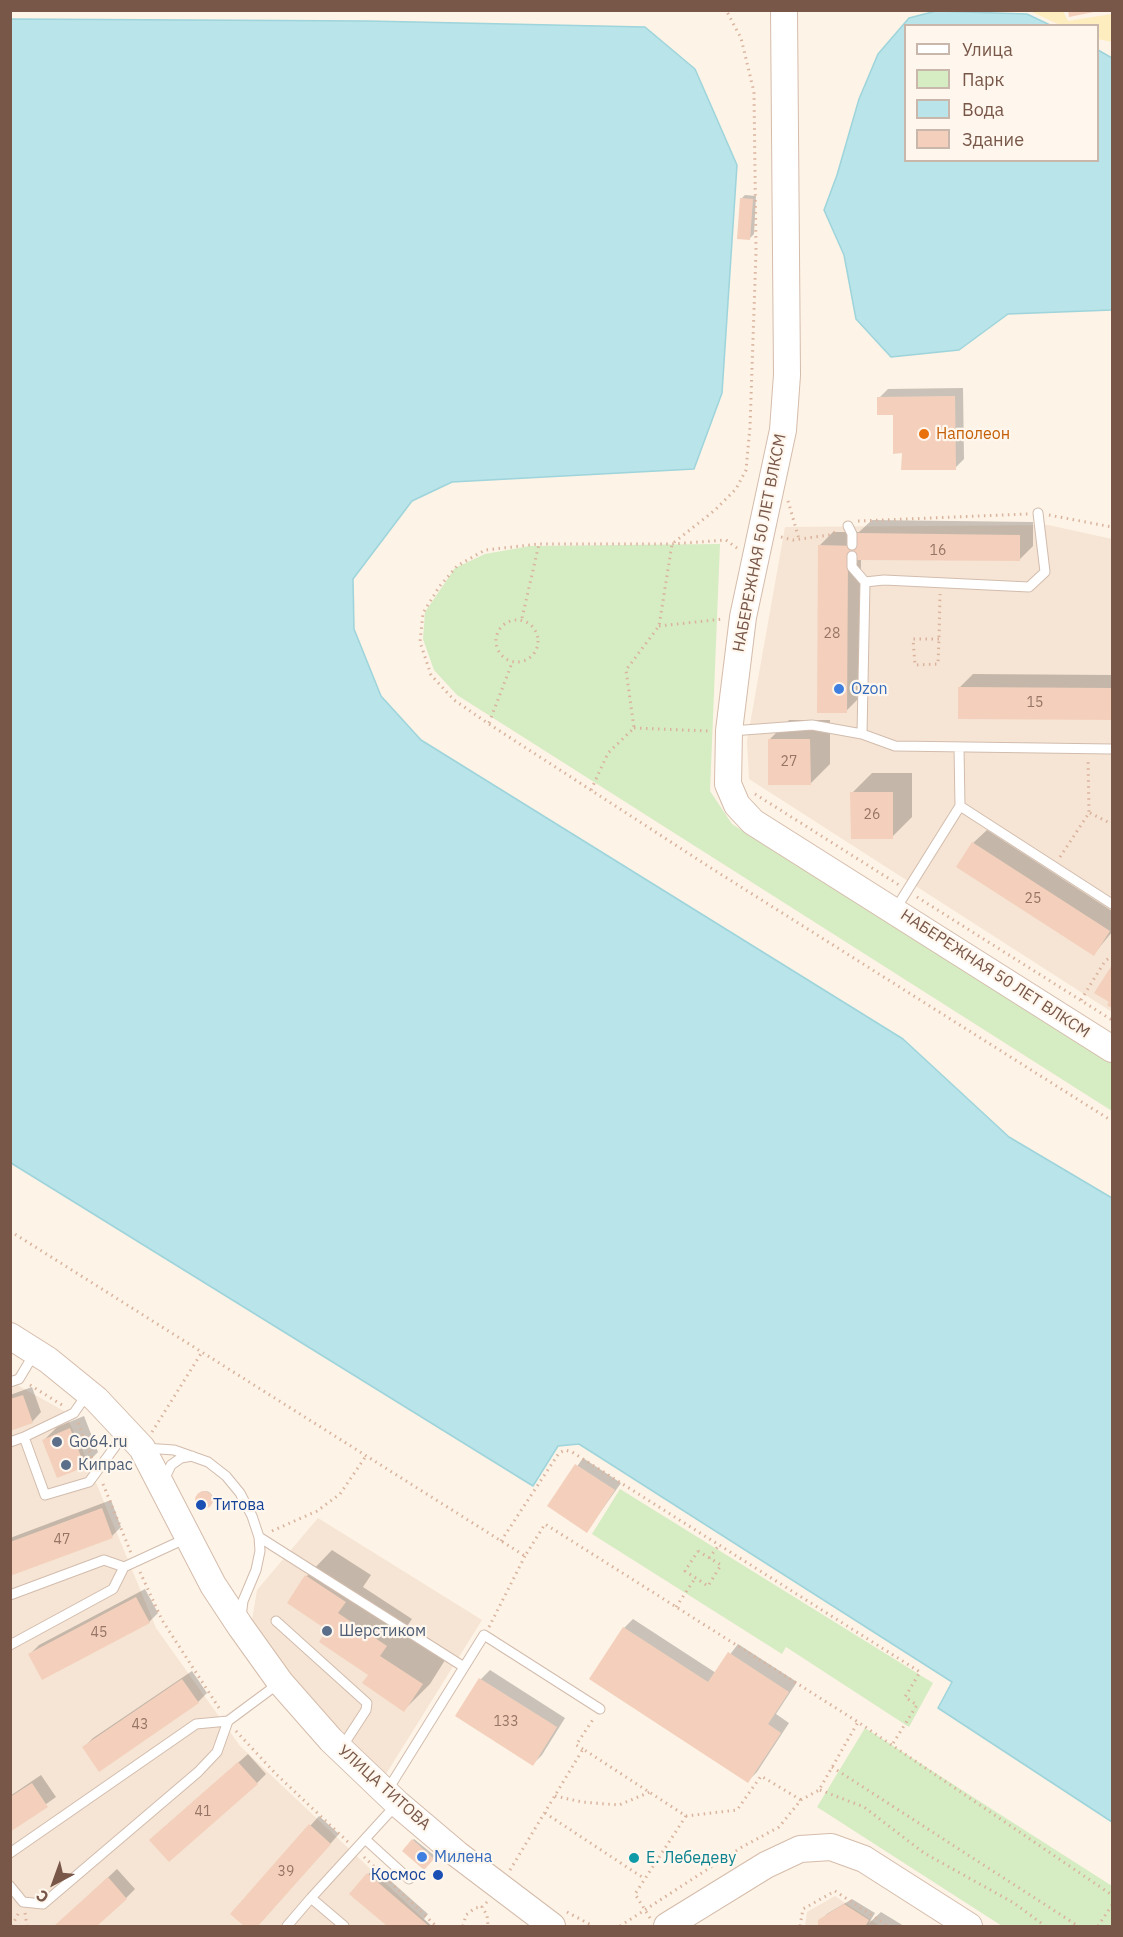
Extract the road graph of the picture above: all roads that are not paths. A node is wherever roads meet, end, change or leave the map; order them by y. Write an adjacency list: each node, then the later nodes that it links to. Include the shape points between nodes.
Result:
1 (784, 10): 7 (street, НАБЕРЕЖНАЯ 50 ЛЕТ ВЛКСМ, via 787,375 783,430 743,617)
2 (1038, 513): 6 (lane, via 1045,572 1029,587)
3 (849, 526): 4 (lane)
4 (852, 545)
5 (852, 556): 6 (lane, via 852,567)
6 (865, 582): 8 (lane)
7 (729, 731): 8 (lane, via 812,725); 13 (street, НАБЕРЕЖНАЯ 50 ЛЕТ ВЛКСМ, via 728,784 737,806 753,822)
8 (862, 734): 9 (lane, via 895,746)
9 (959, 747): 10 (lane); 11 (lane)
10 (1113, 749)
11 (960, 806): 12 (lane); 13 (lane)
12 (1113, 904)
13 (895, 910): 14 (street, НАБЕРЕЖНАЯ 50 ЛЕТ ВЛКСМ)
14 (1113, 1049)
15 (10, 1336): 16 (street, УЛИЦА ТИТОВА)
16 (36, 1352): 17 (lane); 18 (street, УЛИЦА ТИТОВА)
17 (15, 1380)
18 (81, 1402): 19 (lane); 20 (street, УЛИЦА ТИТОВА)
19 (24, 1437): 20 (lane, via 45,1495 89,1482 97,1470); 21 (lane)
20 (134, 1440): 22 (lane); 23 (street, УЛИЦА ТИТОВА)
21 (10, 1442)
22 (194, 1456): 23 (lane, via 171,1465); 24 (lane, via 208,1462 240,1493)
23 (163, 1488): 25 (street, УЛИЦА ТИТОВА)
24 (259, 1537): 29 (lane, via 256,1570 243,1601); 31 (lane)
25 (189, 1538): 26 (lane); 29 (street, УЛИЦА ТИТОВА)
26 (124, 1567): 27 (lane, via 104,1560); 30 (lane, via 113,1589)
27 (10, 1594)
28 (276, 1621): 35 (lane, via 367,1703)
29 (240, 1626): 32 (street, УЛИЦА ТИТОВА)
30 (10, 1645)
31 (464, 1667): 33 (lane, via 484,1635); 36 (lane)
32 (280, 1682): 34 (lane); 35 (street, УЛИЦА ТИТОВА)
33 (600, 1709)
34 (228, 1721): 38 (lane, via 196,1724); 40 (lane, via 217,1752 198,1772 43,1904 23,1902)
35 (340, 1749): 36 (street, УЛИЦА ТИТОВА)
36 (392, 1798): 37 (lane); 42 (street, УЛИЦА ТИТОВА)
37 (366, 1839): 39 (lane); 41 (lane)
38 (10, 1853)
39 (409, 1879)
40 (10, 1886)
41 (311, 1898): 43 (lane); 44 (lane)
42 (546, 1925)
43 (287, 1926)
44 (344, 1926)
45 (667, 1926): 46 (street, via 766,1864 800,1849 831,1847 864,1859)
46 (969, 1926)

